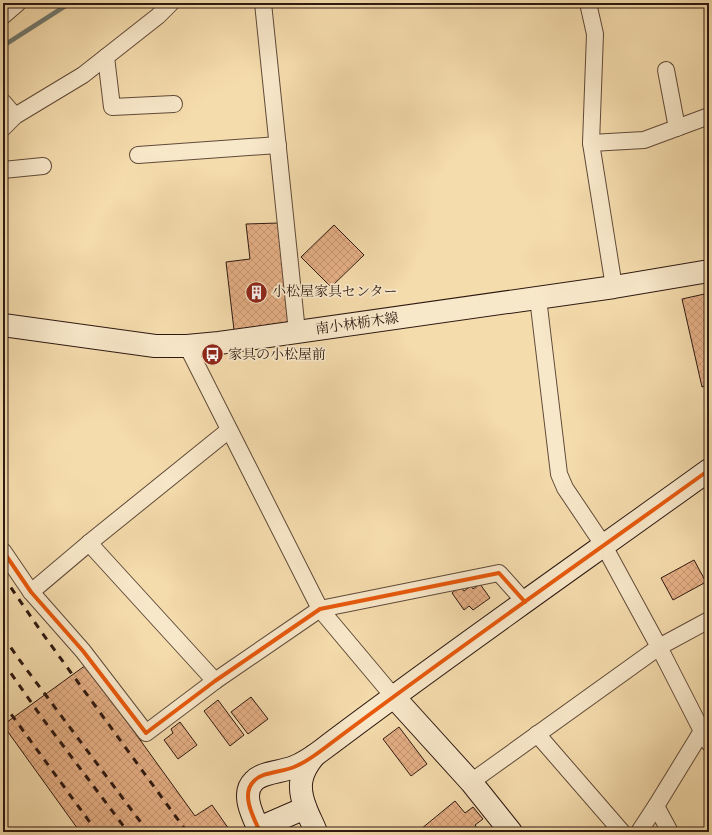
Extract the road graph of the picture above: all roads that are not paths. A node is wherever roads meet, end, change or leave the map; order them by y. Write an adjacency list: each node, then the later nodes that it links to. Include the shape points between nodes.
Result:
1 (18, 3): 5 (street)
2 (170, 3): 6 (street, via 158,16)
3 (263, 3): 15 (street)
4 (588, 3): 14 (street, via 595,34)
5 (3, 16)
6 (106, 57): 9 (street, via 112,107); 10 (street, via 83,76)
7 (666, 70): 13 (street)
8 (3, 102): 10 (street)
9 (174, 104)
10 (15, 116): 12 (street)
11 (709, 116): 13 (street)
12 (3, 128)
13 (677, 128): 14 (street, via 644,140)
14 (591, 143): 20 (street)
15 (278, 145): 16 (street); 23 (street)
16 (138, 155)
17 (43, 166): 18 (street)
18 (3, 170)
19 (709, 271): 20 (street, 南小林栃木線)
20 (614, 287): 21 (street, 南小林栃木線)
21 (538, 298): 23 (street, 南小林栃木線); 28 (street, via 559,474 565,488)
22 (3, 325): 24 (street, 南小林栃木線, via 155,346)
23 (297, 332): 24 (street, 南小林栃木線)
24 (187, 346): 25 (street)
25 (229, 430): 27 (street); 32 (street)
26 (709, 470): 28 (street)
27 (89, 543): 30 (street); 35 (street)
28 (604, 546): 31 (street); 34 (street)
29 (4, 556): 30 (street)
30 (31, 592): 35 (street, via 83,651 146,733)
31 (525, 602): 32 (street, via 499,573); 36 (street)
32 (320, 609): 35 (street); 36 (street)
33 (709, 620): 34 (street)
34 (659, 647): 37 (street); 38 (street)
35 (215, 681)
36 (393, 696): 39 (street); 40 (street)
37 (538, 734): 40 (street); 46 (street)
38 (705, 737): 41 (street)
39 (314, 756): 42 (street, via 301,779 300,789); 43 (street, via 295,767 262,775 253,781 249,789 249,801)
40 (471, 782): 45 (street)
41 (656, 806): 47 (street); 48 (street)
42 (305, 808): 43 (street); 44 (street)
43 (259, 830)
44 (316, 832)
45 (511, 832)
46 (622, 832)
47 (639, 832)
48 (670, 832)

